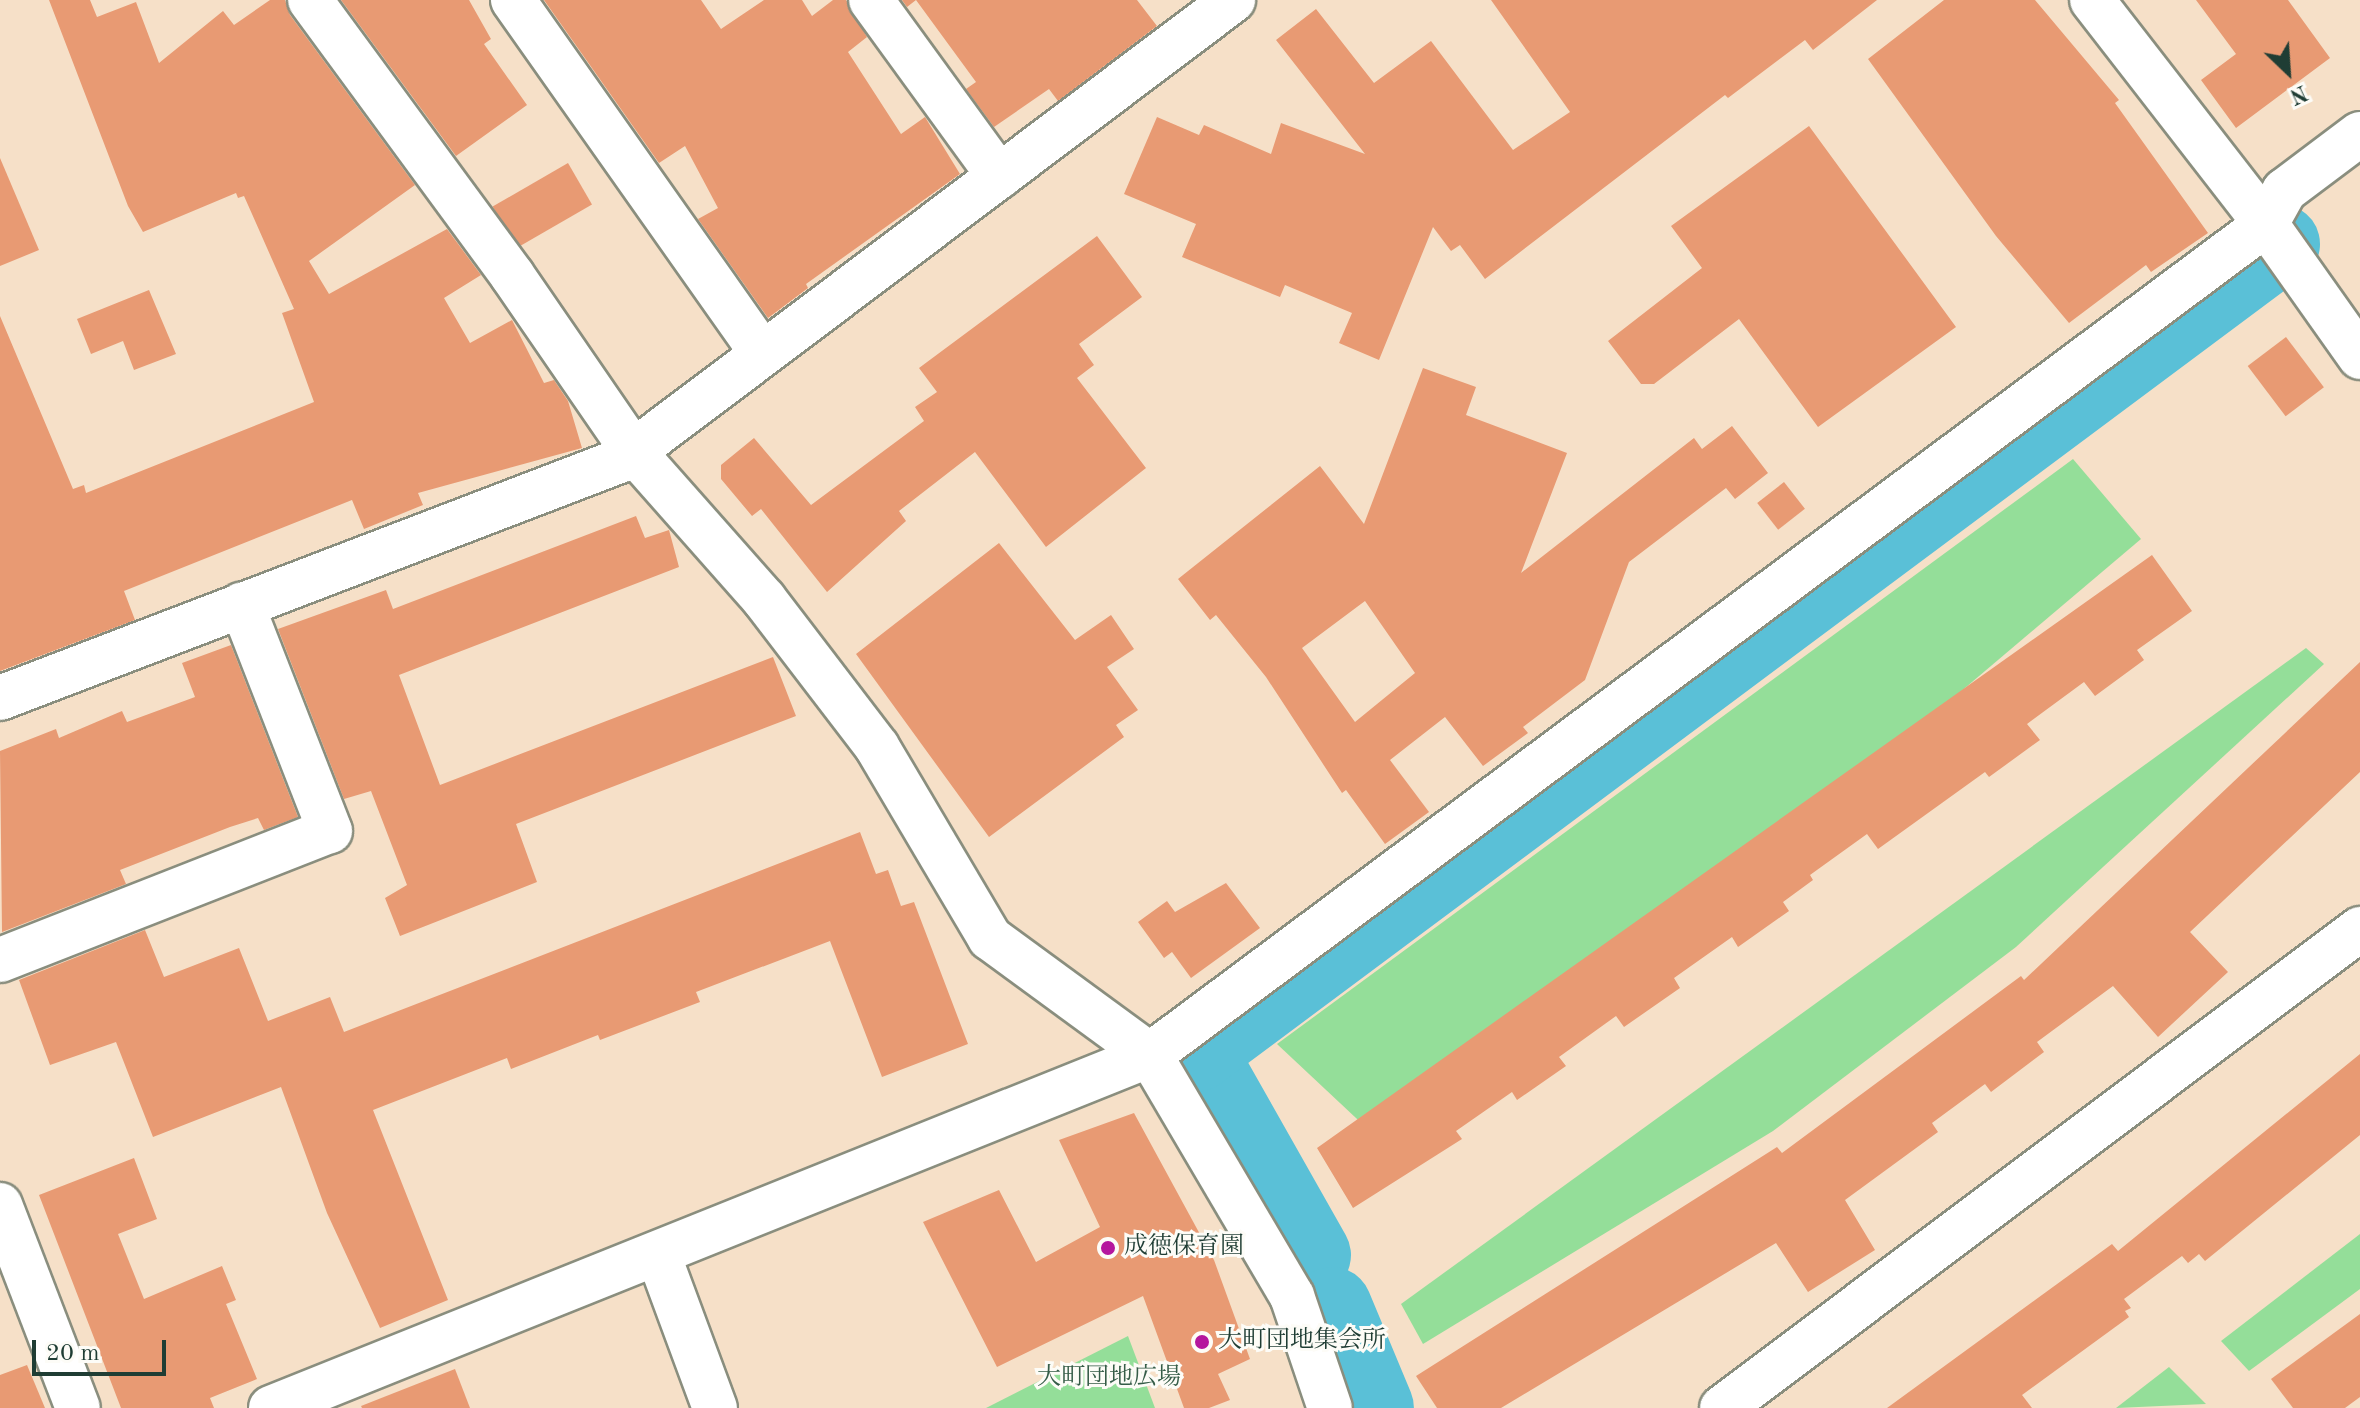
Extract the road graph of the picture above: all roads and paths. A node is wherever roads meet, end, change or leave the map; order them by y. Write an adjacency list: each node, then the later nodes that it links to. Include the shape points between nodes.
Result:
1 (310, 0): 11 (street, via 512,275)
2 (513, 0): 9 (street)
3 (871, 0): 7 (street)
4 (2092, 0): 8 (street)
5 (1216, 5): 7 (street)
6 (2360, 134): 8 (street, via 2284,191)
7 (999, 176): 9 (street)
8 (2266, 224): 10 (street); 16 (street)
9 (763, 354): 11 (street)
10 (2360, 357)
11 (633, 451): 12 (street); 16 (street, via 764,599 877,747 990,938)
12 (242, 605): 13 (street); 15 (street, via 330,831)
13 (0, 698)
14 (2360, 929): 23 (street)
15 (0, 960)
16 (1150, 1055): 18 (street); 22 (street, via 1292,1296)
17 (0, 1205): 19 (street)
18 (658, 1254): 20 (street); 21 (street)
19 (78, 1408)
20 (271, 1408)
21 (715, 1408)
22 (1330, 1408)
23 (1722, 1408)

